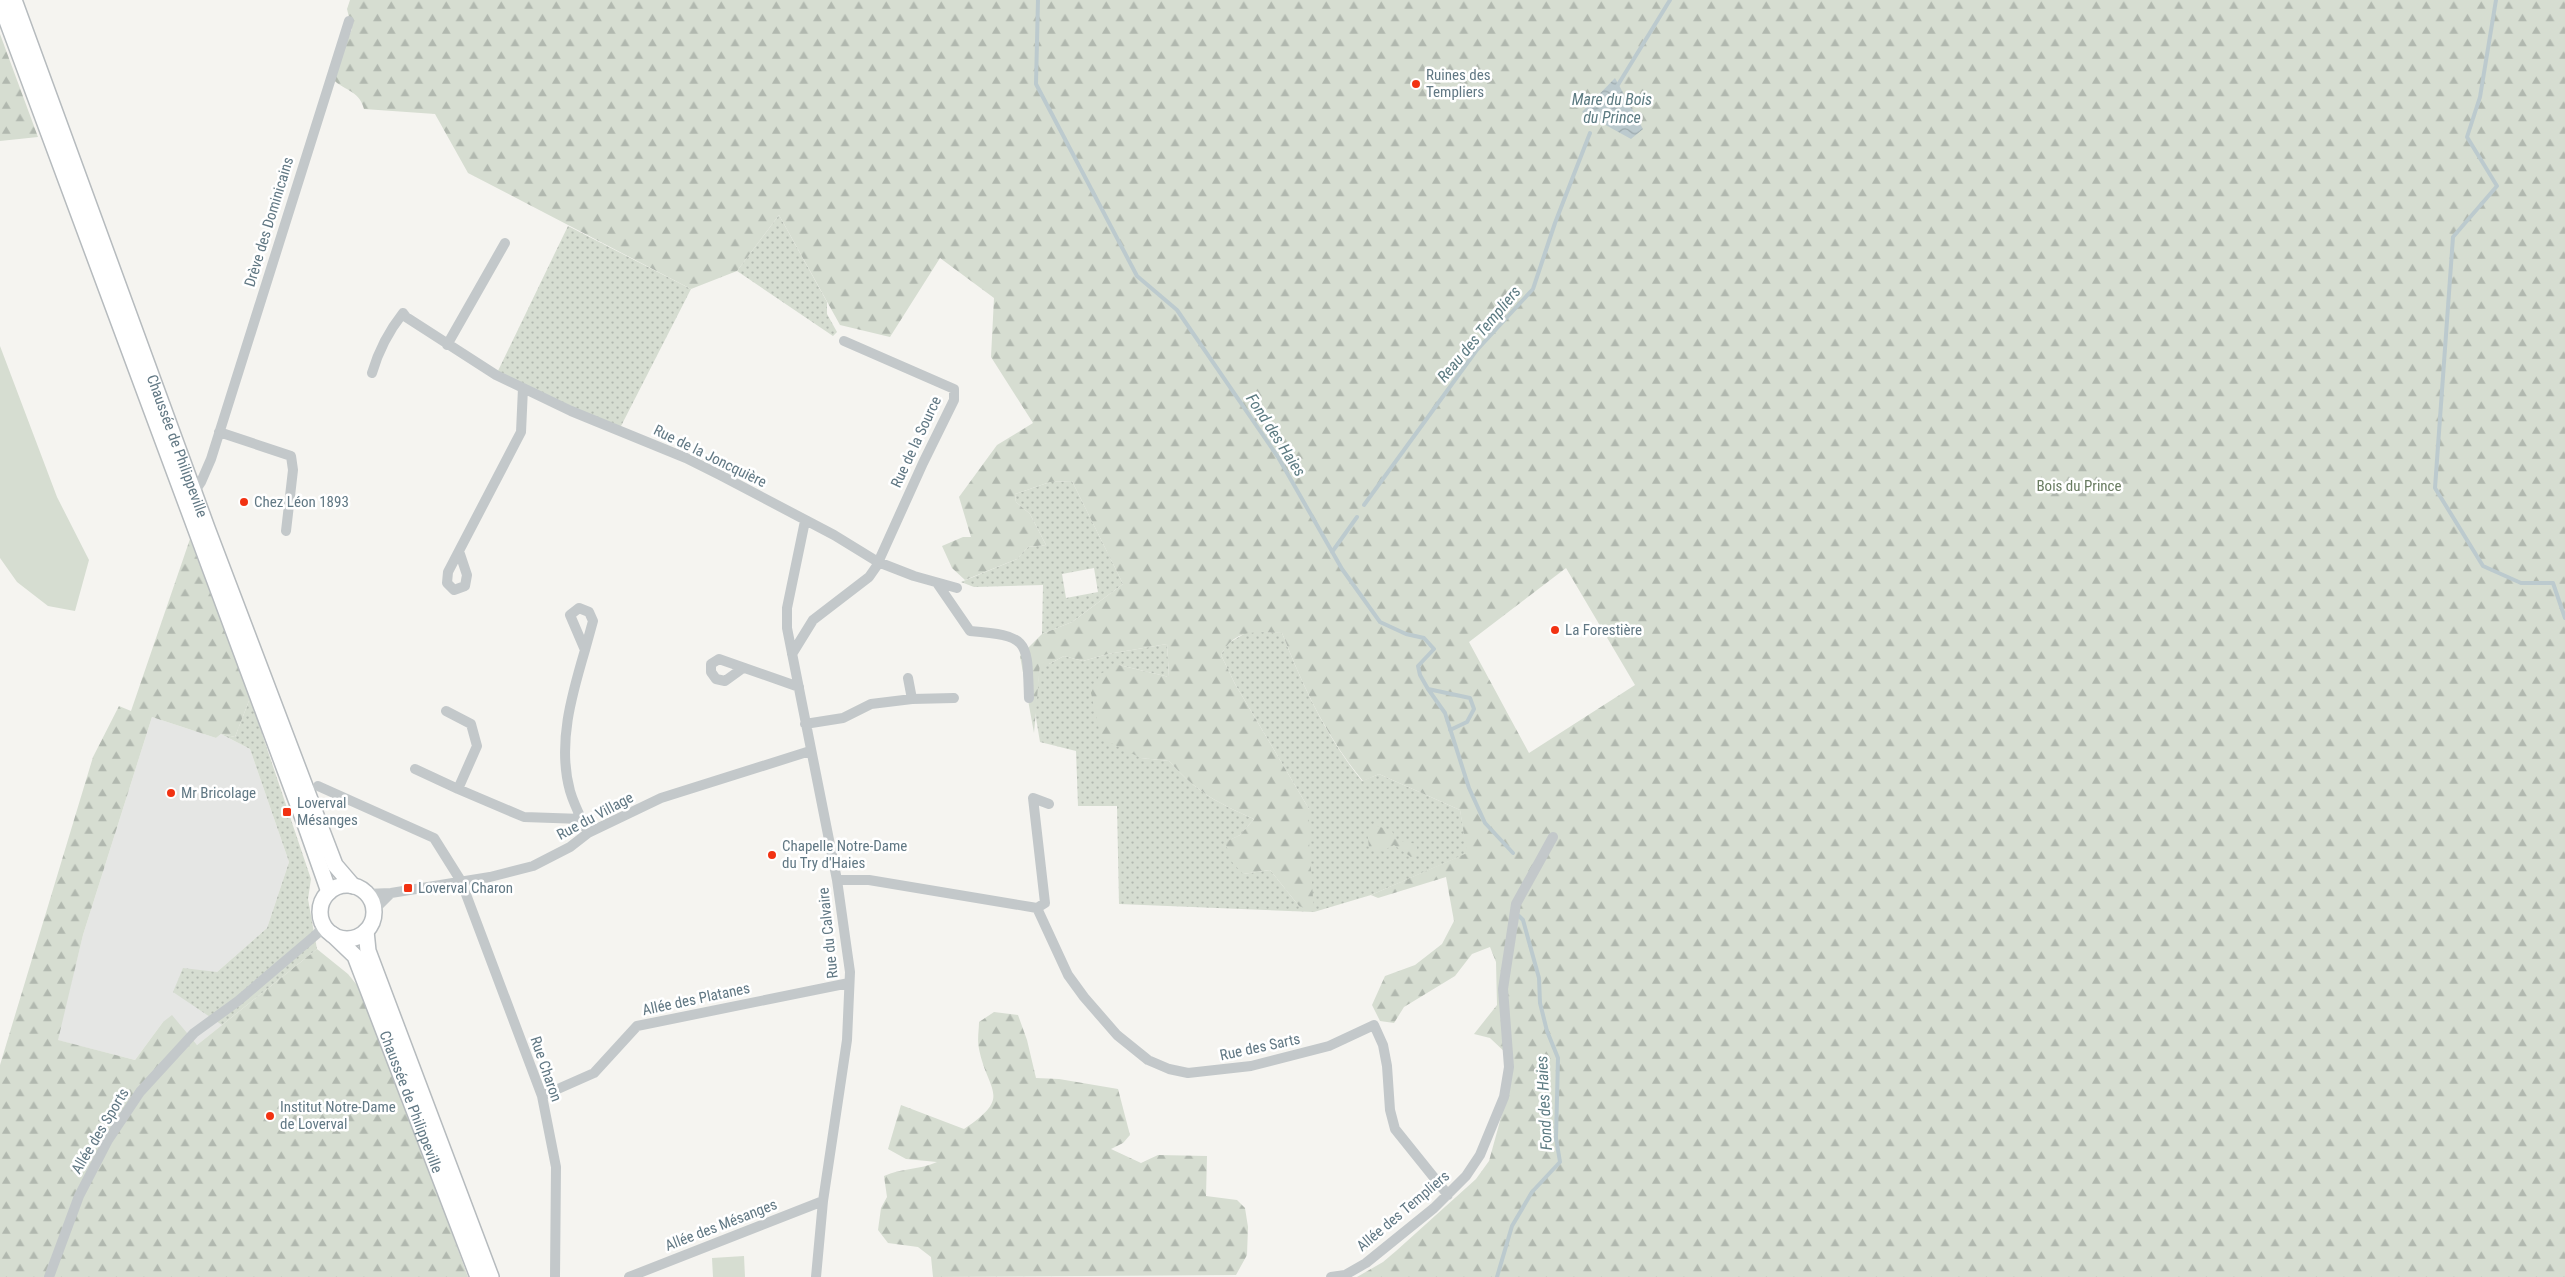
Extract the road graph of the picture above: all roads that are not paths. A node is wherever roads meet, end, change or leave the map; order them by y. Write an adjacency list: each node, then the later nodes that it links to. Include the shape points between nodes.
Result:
1 (14, 0): 10 (main road, Chaussée de Philippeville)
2 (0, 2): 38 (main road, Chaussée de Philippeville)
3 (349, 21): 9 (street, Drève des Dominicains)
4 (505, 243): 6 (street)
5 (844, 341): 14 (street, Rue de la Source, via 954,389 954,400)
6 (447, 345): 7 (street, Rue de la Joncquière, via 403,313 387,334); 8 (street, Rue de la Joncquière)
7 (372, 373)
8 (523, 388): 11 (street, Rue de la Joncquière, via 686,458); 13 (street, via 521,432)
9 (219, 432): 10 (street, Drève des Dominicains); 12 (street, via 291,456 293,470)
10 (195, 491): 37 (main road, Chaussée de Philippeville, via 335,865)
11 (805, 521): 14 (street, Rue de la Joncquière); 18 (street, Rue du Calvaire, via 787,608 786,628)
12 (286, 531)
13 (460, 554)
14 (878, 562): 15 (street); 18 (street, via 869,577 813,620)
15 (938, 583): 16 (street); 23 (street, via 970,630 1017,638 1024,647 1028,664)
16 (956, 588)
17 (585, 650): 32 (street, via 572,692 564,749 570,791)
18 (792, 654): 21 (street, Rue du Calvaire)
19 (743, 668): 21 (street)
20 (908, 678): 24 (street)
21 (799, 687): 26 (street, Rue du Calvaire)
22 (954, 698): 24 (street)
23 (1029, 698)
24 (912, 699): 26 (street, via 870,704 843,718)
25 (446, 711): 30 (street, via 471,724 476,746)
26 (805, 724): 27 (street, Rue du Calvaire)
27 (810, 751): 33 (street, Rue du Village, via 661,798); 35 (street, Rue du Calvaire)
28 (415, 769): 30 (street)
29 (318, 786): 36 (street, Rue Charon, via 434,838)
30 (458, 789): 32 (street, via 524,818)
31 (1049, 804): 40 (street, via 1033,798 1045,903)
32 (582, 819): 33 (street)
33 (588, 834): 36 (street, Rue du Village, via 533,866)
34 (1554, 837): 46 (street, Allée des Templiers, via 1516,904 1504,989 1509,1067 1504,1097 1480,1155)
35 (837, 880): 40 (street, via 869,880); 44 (street, Rue du Calvaire, via 847,940)
36 (460, 881): 39 (street, Rue du Village); 45 (street, Rue Charon)
37 (360, 890): 38 (main road, via 340,886); 39 (street, Rue du Village); 41 (main road)
38 (329, 892): 42 (main road, via 321,907)
39 (392, 893): 41 (street)
40 (1037, 908): 46 (street, Rue des Sarts, via 1068,975 1084,997 1131,1046 1148,1060 1169,1069 1188,1073 1252,1066 1329,1046 1374,1025 1383,1045 1394,1128)
41 (374, 910): 43 (main road)
42 (328, 929): 43 (main road, via 346,939); 48 (street, Allée des Sports, via 318,932 194,1034 140,1092 108,1140 79,1196); 49 (main road, Chaussée de Philippeville, via 355,956)
43 (366, 931): 50 (main road, Chaussée de Philippeville, via 368,951)
44 (849, 983): 45 (street, Allée des Platanes, via 638,1026 594,1073); 47 (street, Rue du Calvaire, via 847,1040)
45 (542, 1096): 51 (street, Rue Charon, via 556,1167)
46 (1448, 1195): 54 (street, Allée des Templiers, via 1366,1263 1345,1275)
47 (823, 1201): 52 (street, Allée des Mésanges); 53 (street, Rue du Calvaire)
48 (50, 1277)
49 (478, 1277)
50 (491, 1277)
51 (555, 1277)
52 (629, 1277)
53 (816, 1277)
54 (1331, 1277)

